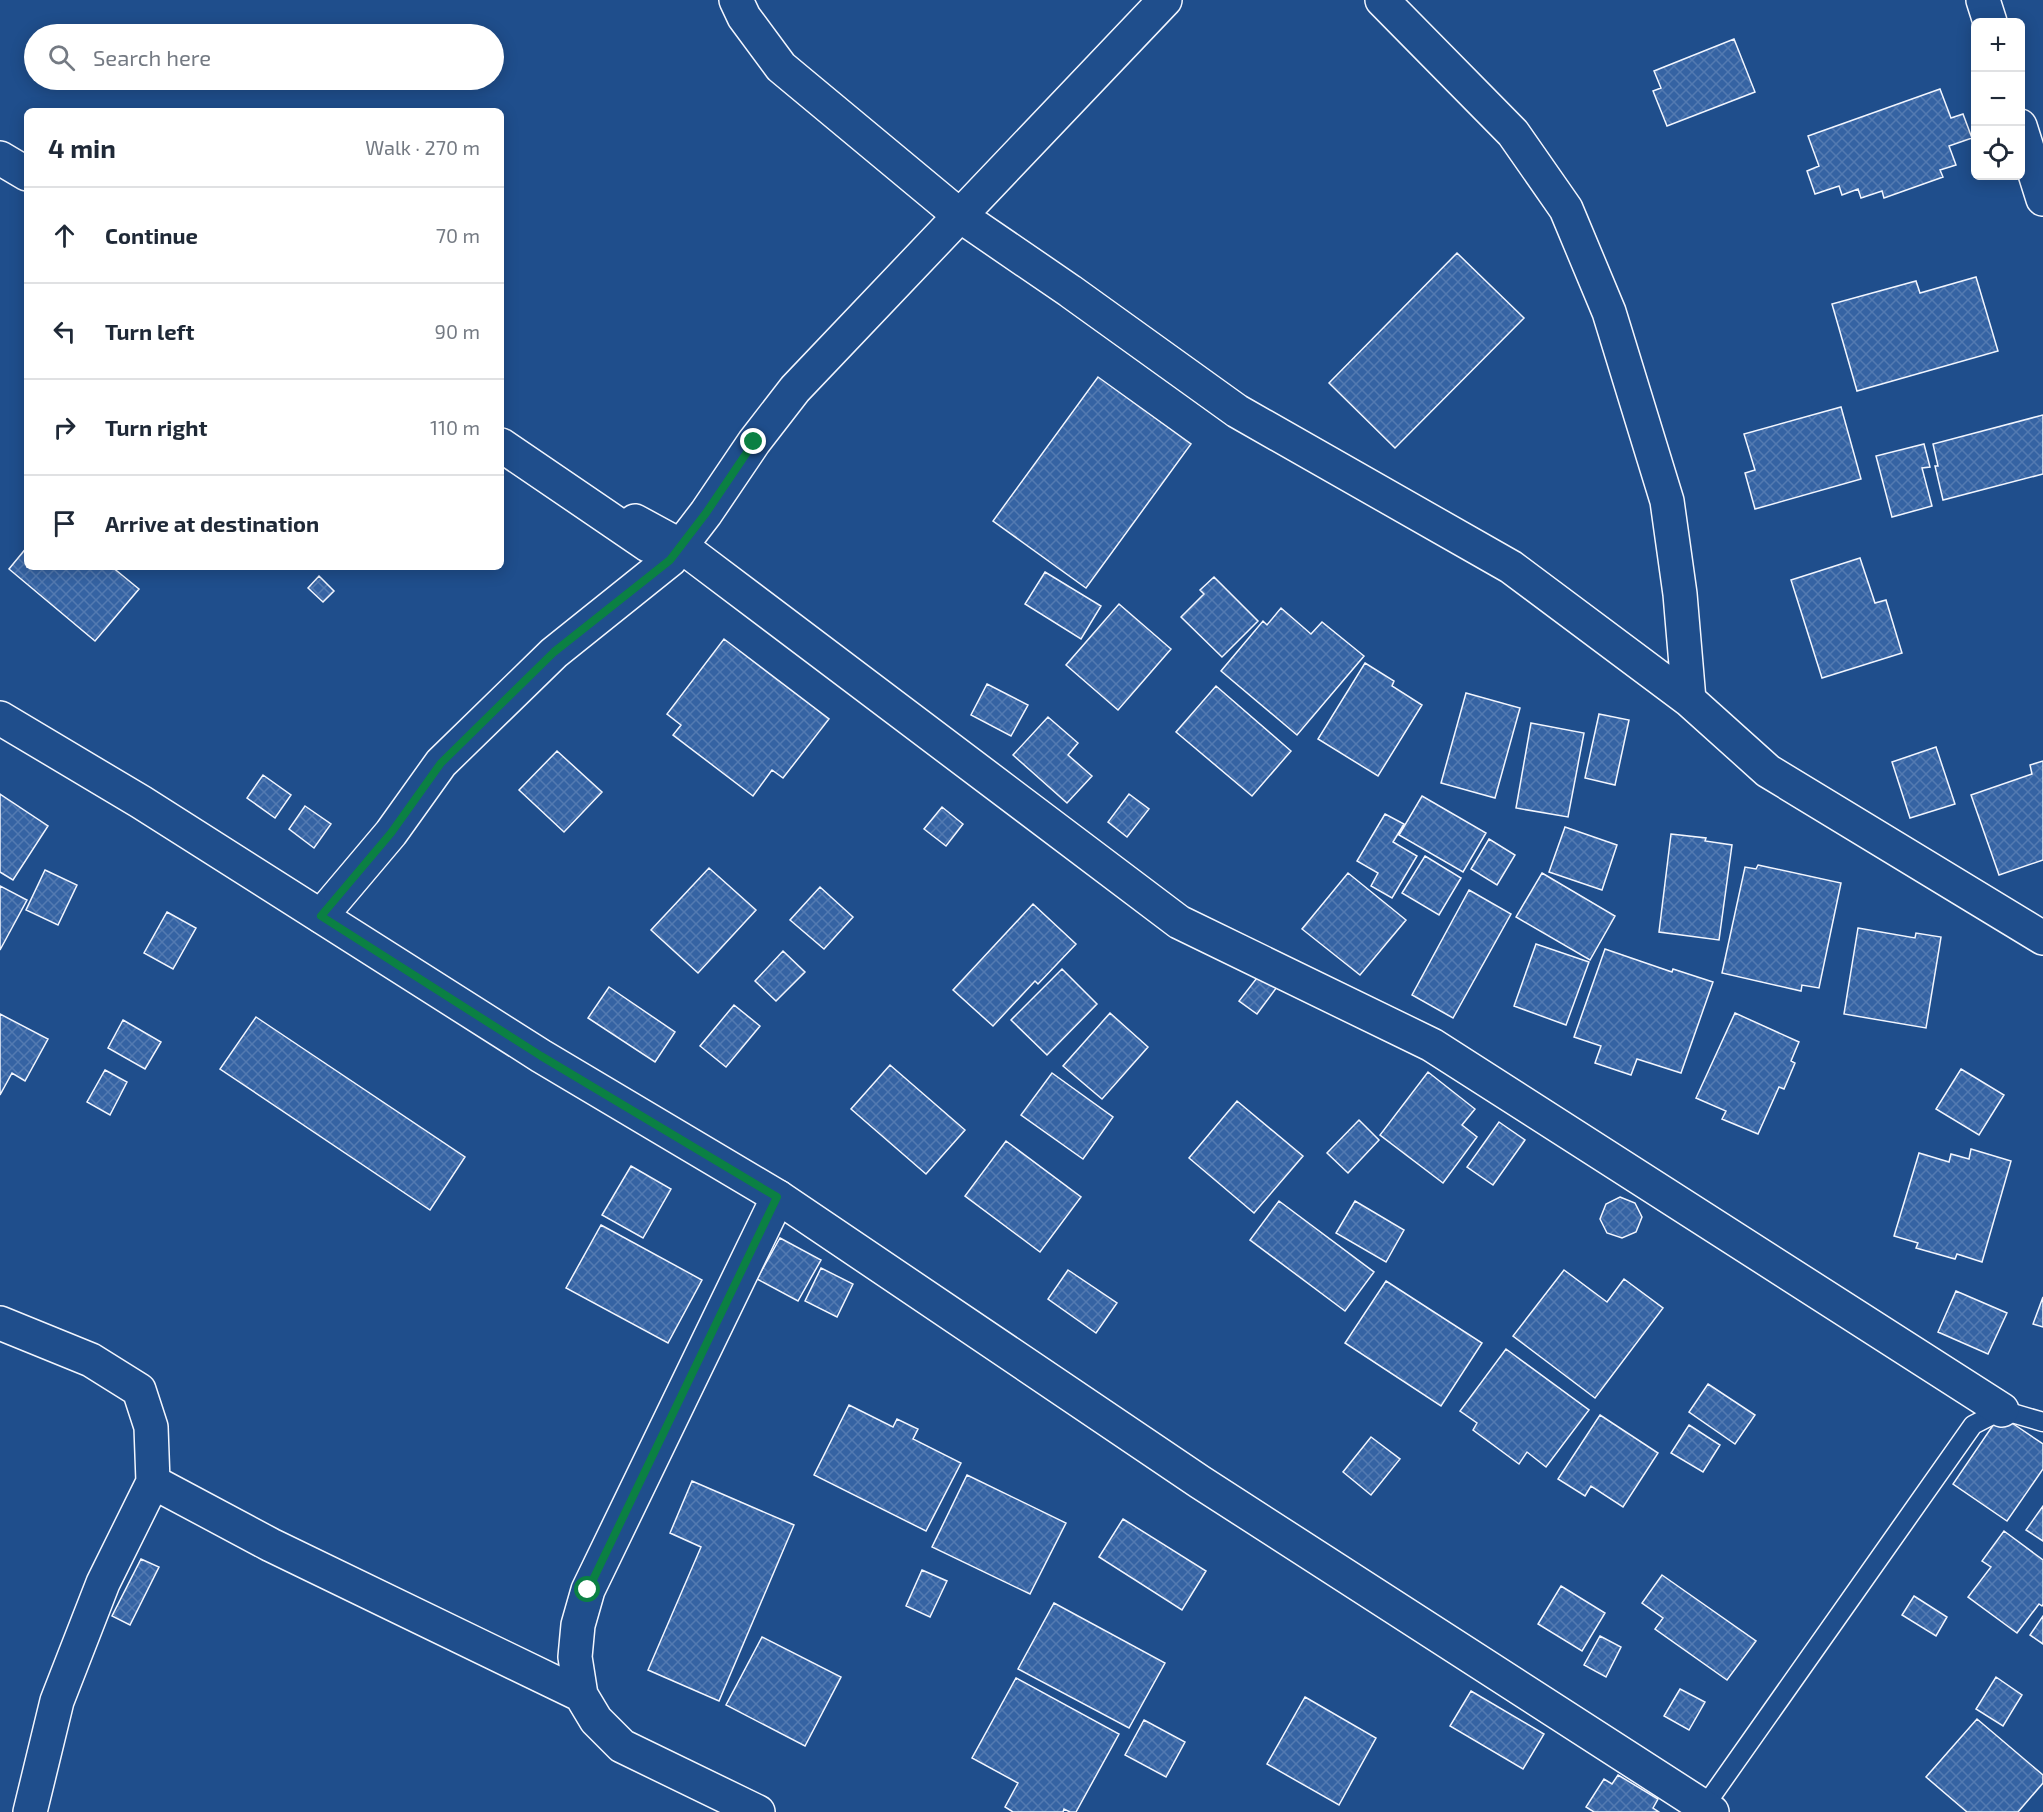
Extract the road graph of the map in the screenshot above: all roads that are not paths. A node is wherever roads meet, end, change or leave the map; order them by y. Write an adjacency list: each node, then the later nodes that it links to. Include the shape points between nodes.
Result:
1 (736, 0): 10 (street, via 781,67)
2 (1165, 0): 10 (street)
3 (1382, 0): 14 (street, via 1513,134 1566,209 1609,312 1667,501)
4 (1983, 0): 5 (street)
5 (1989, 18)
6 (2025, 142): 9 (street)
7 (0, 158): 8 (street)
8 (24, 172)
9 (2043, 199)
10 (959, 215): 13 (street, via 795,389); 14 (street, via 1237,411 1511,567)
11 (504, 447): 13 (street)
12 (635, 521): 13 (street)
13 (675, 553): 16 (street, via 554,652 441,763 391,833); 20 (street, via 853,674 1179,922 1432,1045)
14 (1689, 700): 17 (street, via 1768,771)
15 (0, 718): 16 (street)
16 (321, 916): 18 (street, via 541,1056)
17 (2043, 938)
18 (777, 1197): 23 (street, via 588,1590 578,1625 575,1657); 24 (street, via 1200,1482)
19 (0, 1323): 22 (street, via 91,1360 139,1390 151,1427)
20 (2002, 1410): 21 (lane); 24 (lane, via 1973,1425)
21 (2043, 1422)
22 (153, 1482): 23 (street, via 271,1545); 25 (street, via 103,1583 57,1701)
23 (581, 1695): 26 (street, via 596,1720 622,1746)
24 (1708, 1810)
25 (30, 1812)
26 (758, 1812)

